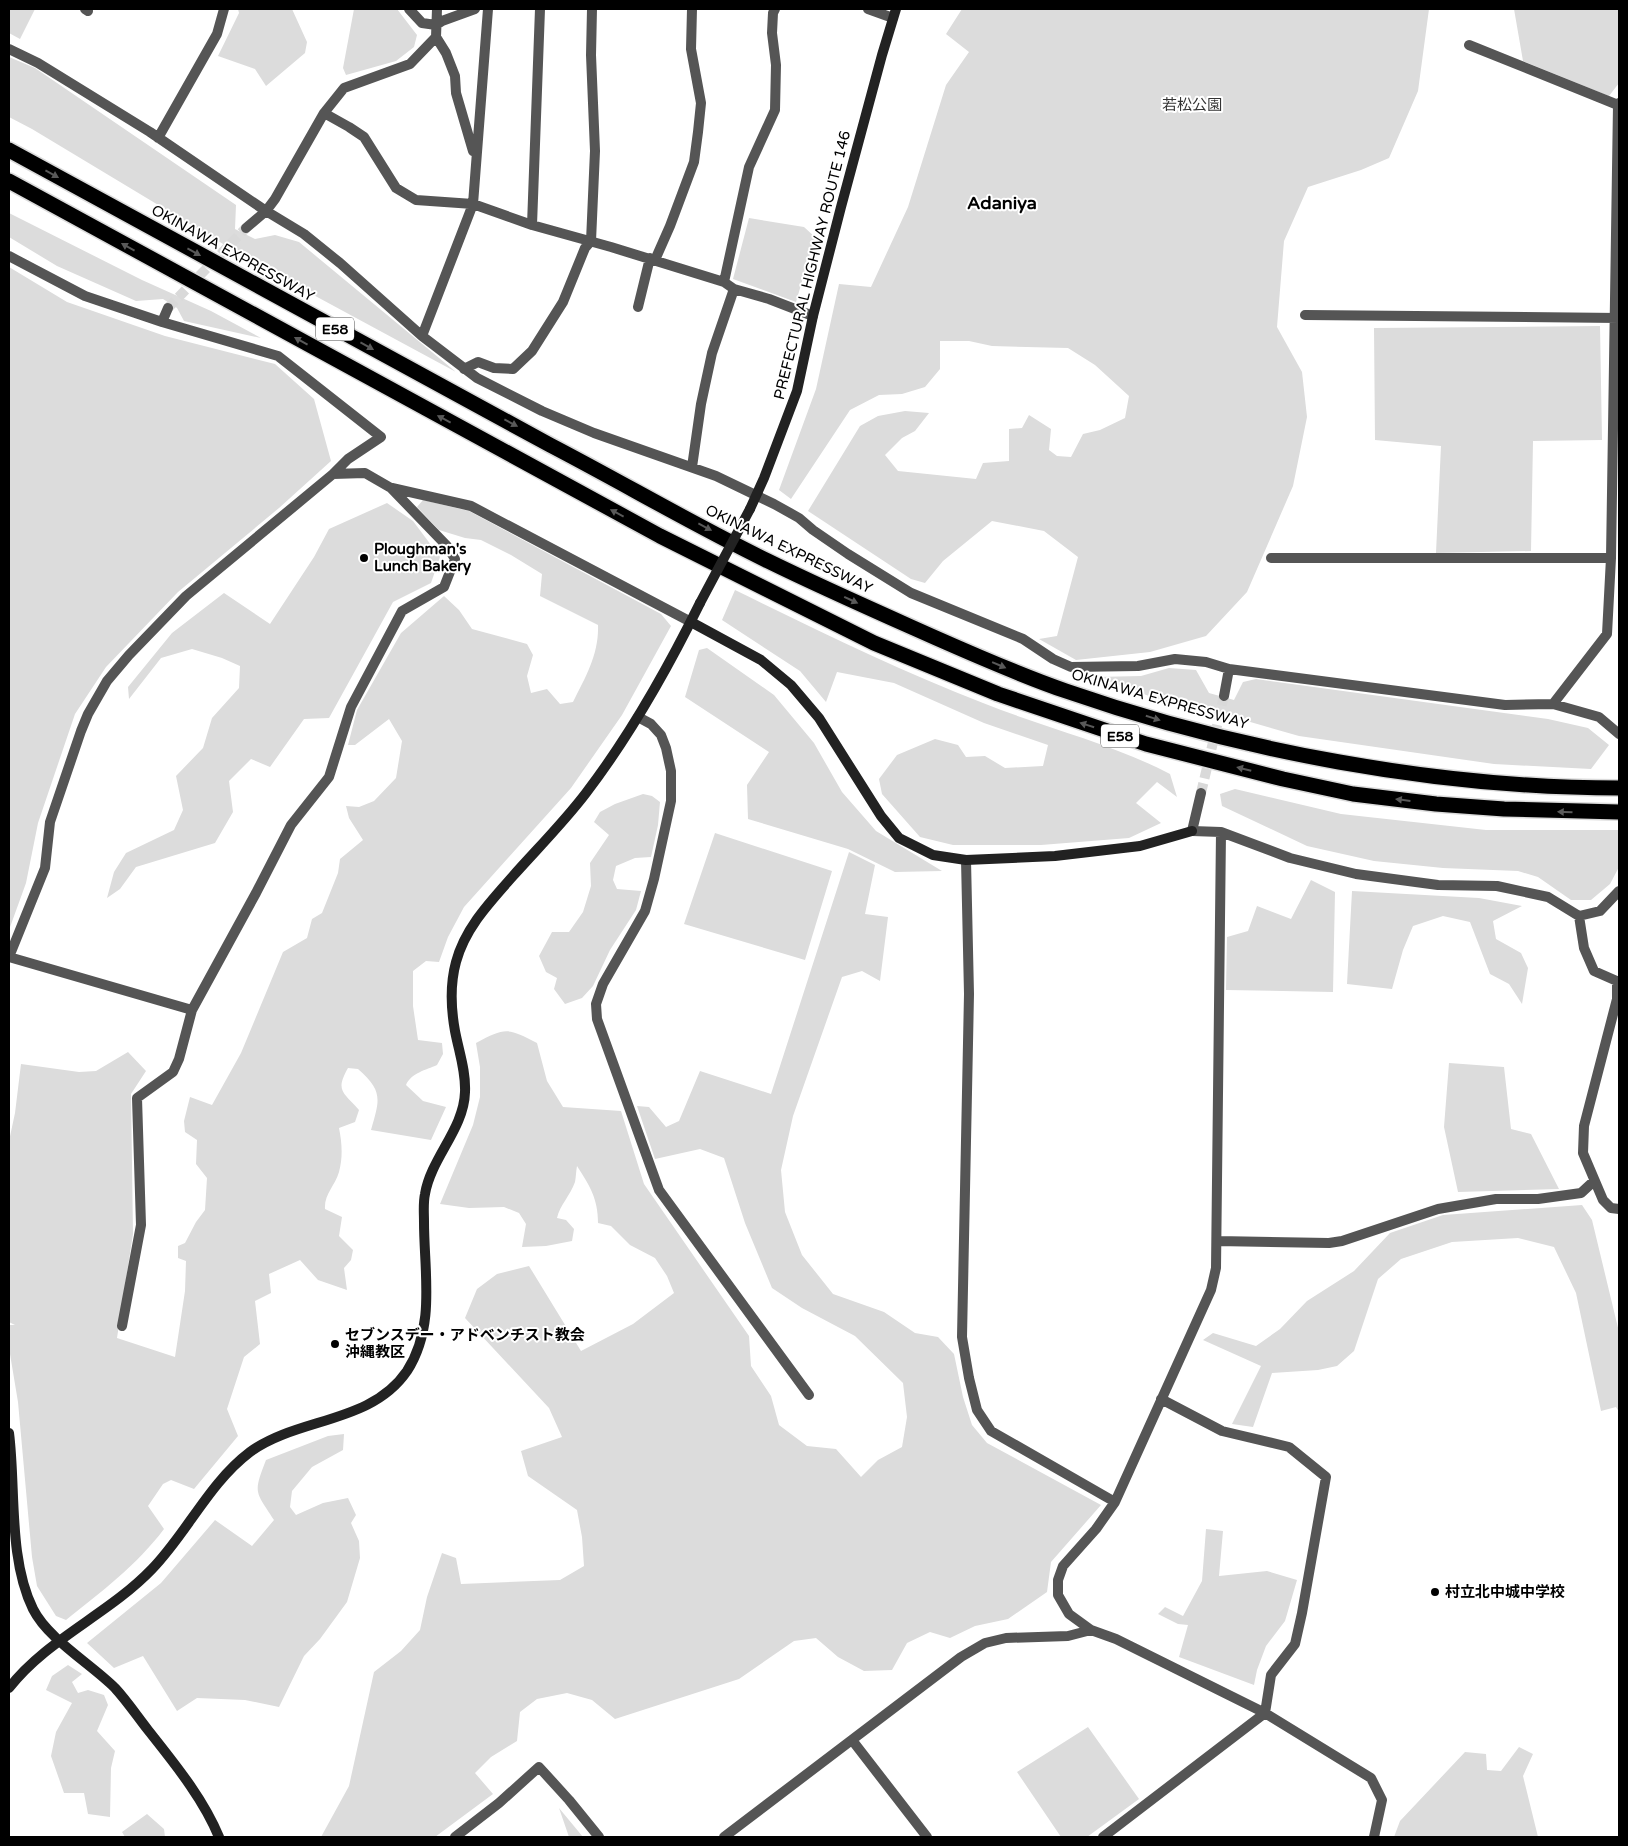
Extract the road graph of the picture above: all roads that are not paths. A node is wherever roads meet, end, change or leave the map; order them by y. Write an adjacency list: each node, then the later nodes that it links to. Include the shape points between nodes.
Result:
1 (224, 9): 18 (street, via 217,34)
2 (409, 9): 12 (street, via 422,23)
3 (437, 9): 12 (street)
4 (475, 9): 12 (street)
5 (488, 9): 20 (street)
6 (540, 9): 24 (street)
7 (592, 9): 26 (street, via 594,151)
8 (692, 9): 28 (street, via 691,49 701,103 694,162 670,226)
9 (775, 9): 29 (street, via 772,33 776,65 775,110 749,167)
10 (868, 9): 11 (street)
11 (895, 14): 34 (main road, PREFECTURAL HIGHWAY ROUTE 146)
12 (436, 25): 13 (street)
13 (436, 37): 17 (street, via 410,64 344,88); 20 (street, via 455,76 456,93 472,141)
14 (1469, 45): 16 (street)
15 (9, 49): 18 (street, via 38,63)
16 (1619, 104): 35 (street)
17 (324, 113): 22 (street, via 364,137 396,188 416,200); 23 (street)
18 (158, 138): 23 (street)
19 (9, 150): 51 (highway, OKINAWA EXPRESSWAY / E58, one-way to 51, via 765,559 876,612 1006,668 1161,720 1342,762 1509,783)
20 (476, 165): 22 (street)
21 (9, 181): 53 (highway, E58, one-way to 21, via 1504,809 1353,794 1146,744 998,694 874,643 660,536)
22 (473, 204): 24 (street); 37 (street)
23 (266, 211): 25 (street); 37 (street, via 312,240)
24 (532, 225): 26 (street)
25 (246, 228)
26 (591, 241): 28 (street); 38 (street, via 585,248 563,302 532,351 513,369 494,368 478,362)
27 (9, 256): 36 (street, via 85,296)
28 (652, 259): 29 (street); 31 (street)
29 (724, 282): 30 (street)
30 (734, 289): 34 (street); 39 (street, via 712,353)
31 (638, 307)
32 (168, 308): 36 (street)
33 (1305, 315): 35 (street)
34 (813, 316): 42 (main road, PREFECTURAL HIGHWAY ROUTE 146, via 797,391)
35 (1617, 318): 44 (street)
36 (162, 322): 40 (street, via 278,356 381,437 348,459)
37 (422, 336): 38 (street)
38 (464, 369): 39 (street, via 542,411)
39 (692, 467): 42 (street)
40 (333, 474): 41 (street, via 365,473); 59 (street, via 186,596 107,681 81,731 50,822 45,868)
41 (391, 488): 45 (street, via 471,506); 61 (street, via 455,558 444,587 402,611 351,707 329,777 290,825)
42 (756, 496): 45 (main road, PREFECTURAL HIGHWAY ROUTE 146, bridge); 46 (street, via 799,518 848,554 911,593 1023,639 1071,667 1138,666 1175,659 1206,662)
43 (1271, 558): 44 (street)
44 (1611, 558): 48 (street, via 1607,634)
45 (690, 622): 49 (main road, PREFECTURAL HIGHWAY ROUTE 146); 56 (main road, via 761,660 791,685 819,718 899,838 933,855)
46 (1229, 670): 47 (street); 48 (street, via 1505,705)
47 (1224, 696)
48 (1553, 704): 50 (street, via 1599,716)
49 (638, 717): 66 (street, via 661,735 671,771 671,801 645,911 603,984 596,1004 597,1019 659,1190); 71 (main road, PREFECTURAL HIGHWAY ROUTE 146, via 584,796 491,901 461,944 452,986 452,1008 466,1078 465,1098 460,1117 431,1174 425,1195 427,1312 416,1355 405,1374 372,1403 301,1426 252,1451 230,1469 150,1572)
50 (1619, 734)
51 (1615, 788)
52 (1201, 793): 54 (street)
53 (1616, 812)
54 (1192, 831): 55 (street); 56 (main road, via 1140,846 1055,856)
55 (1221, 832): 58 (street, via 1290,858 1356,874 1438,885 1497,886 1548,897); 64 (street)
56 (966, 860): 69 (street, via 969,994 962,1336 969,1378 977,1410 991,1432)
57 (1619, 891): 58 (street, via 1600,911)
58 (1579, 916): 60 (street, via 1584,948 1594,971)
59 (9, 957): 61 (street)
60 (1618, 981): 62 (street, via 1617,999 1584,1126 1583,1153)
61 (192, 1010): 65 (street, via 173,1072 138,1098 141,1225)
62 (1594, 1181): 63 (street, via 1603,1200 1611,1208); 64 (street, via 1581,1193 1538,1199 1496,1199 1438,1209 1342,1241)
63 (1619, 1209)
64 (1217, 1241): 67 (street, via 1212,1290)
65 (122, 1326)
66 (809, 1396)
67 (1162, 1399): 69 (street); 73 (street, via 1222,1431 1289,1447 1326,1477 1295,1644 1271,1675)
68 (9, 1433): 71 (main road, via 21,1574 33,1611)
69 (1115, 1502): 70 (street, via 1063,1566 1058,1580 1058,1595 1069,1614)
70 (1091, 1630): 73 (street, via 1116,1639); 74 (street, via 1068,1636 1006,1638 984,1643)
71 (60, 1641): 72 (main road, PREFECTURAL HIGHWAY ROUTE 146, via 29,1665); 75 (main road, via 115,1688 189,1784)
72 (9, 1688)
73 (1265, 1713): 80 (street); 81 (street, via 1371,1778 1382,1800)
74 (852, 1740): 78 (street); 79 (street)
75 (219, 1837)
76 (455, 1837): 77 (street, via 539,1768)
77 (599, 1837)
78 (724, 1837)
79 (927, 1837)
80 (1103, 1837)
81 (1374, 1837)

